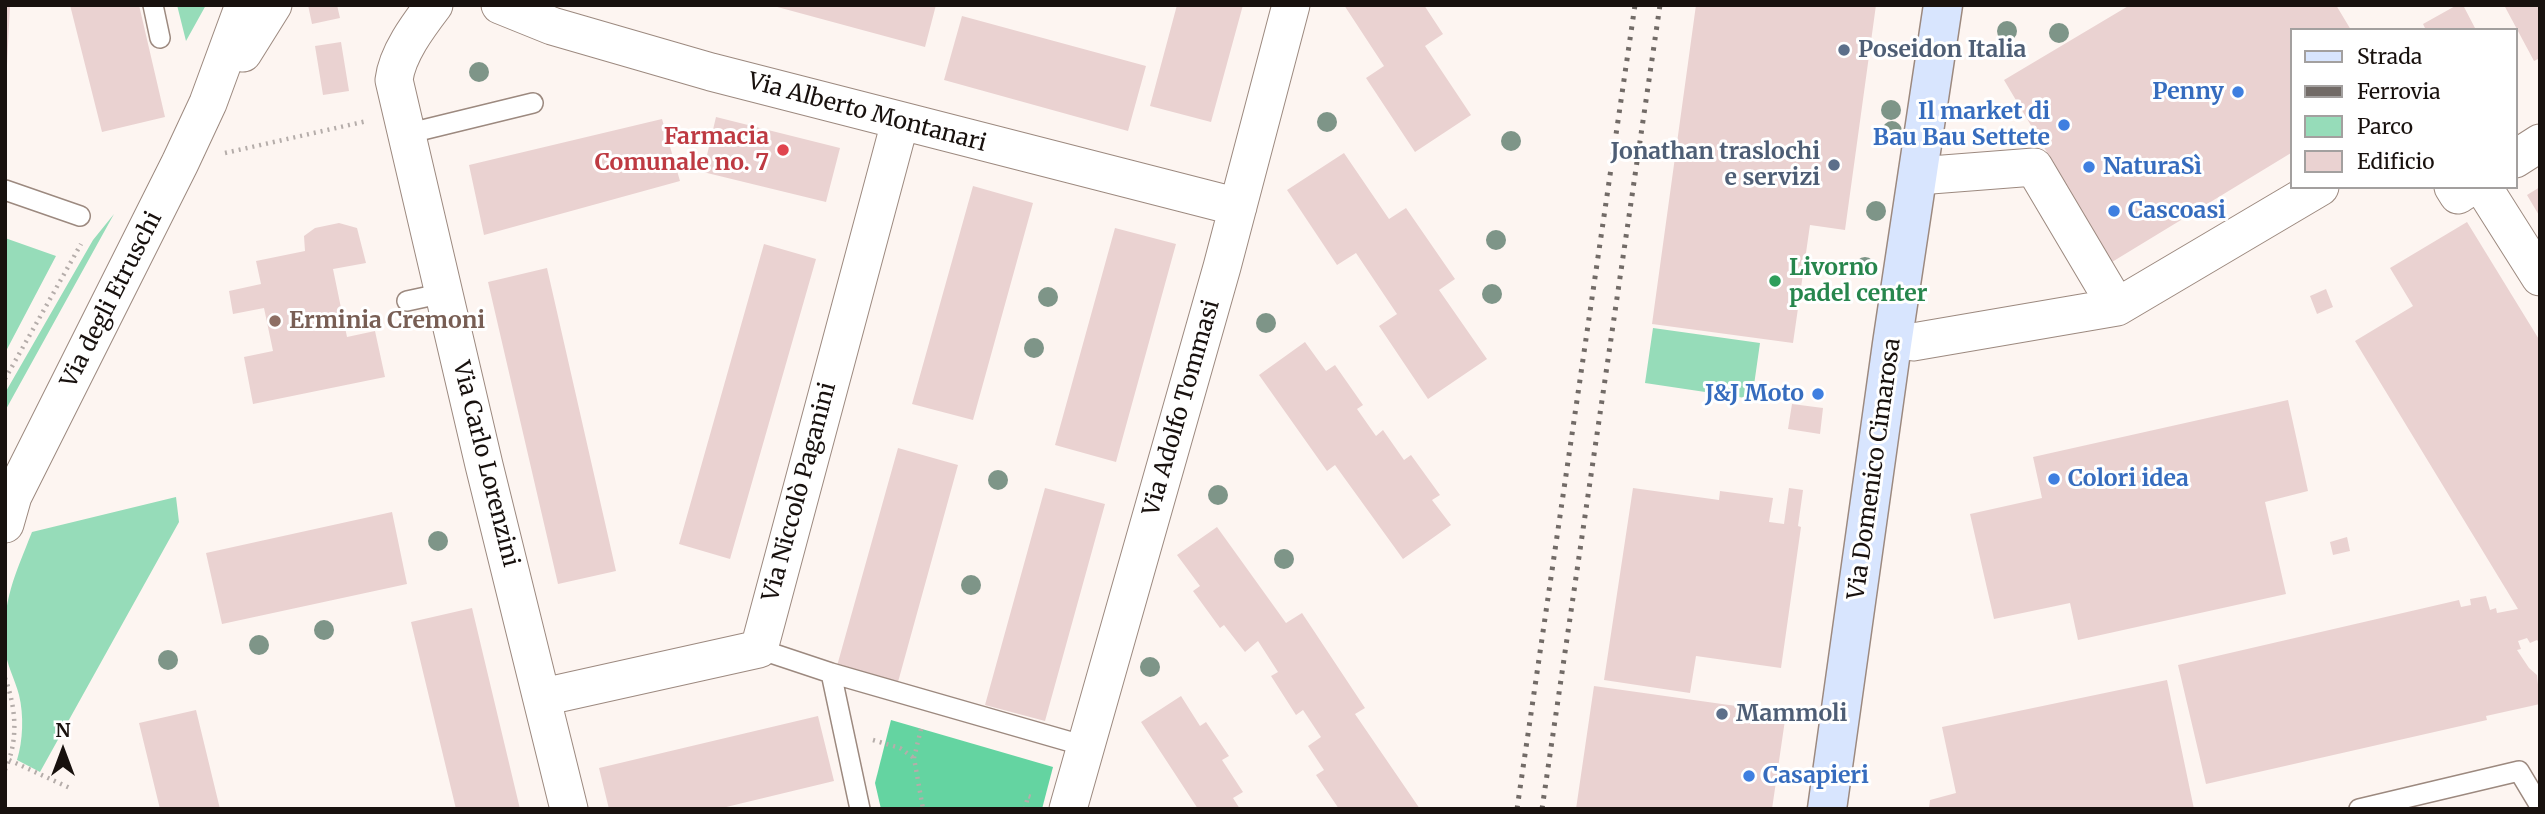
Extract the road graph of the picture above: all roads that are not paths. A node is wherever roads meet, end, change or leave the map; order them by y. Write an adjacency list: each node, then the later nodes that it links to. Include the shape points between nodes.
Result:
1 (153, 5): 8 (lane)
2 (244, 5): 9 (street, Via degli Etruschi)
3 (273, 5): 9 (street, Via degli Etruschi)
4 (434, 5): 12 (street, Via Carlo Lorenzini, via 395,69)
5 (500, 5): 11 (street, Via Alberto Montanari, via 552,26)
6 (1291, 5): 21 (street, Via Adolfo Tommasi)
7 (1943, 5): 15 (street, Via Domenico Cimarosa)
8 (160, 38)
9 (208, 103): 28 (street, Via degli Etruschi)
10 (533, 103): 12 (lane)
11 (900, 122): 21 (street, Via Alberto Montanari); 29 (street, Via Niccolò Paganini)
12 (404, 124): 24 (street, Via Carlo Lorenzini)
13 (2540, 144): 14 (street)
14 (2517, 158)
15 (1918, 176): 26 (street, via 2034,167); 27 (street, Via Domenico Cimarosa)
16 (2317, 189): 26 (street)
17 (2454, 189): 18 (street, via 2458,195)
18 (2467, 189)
19 (2484, 189): 23 (street)
20 (5, 190): 22 (lane)
21 (1238, 207): 32 (street, Via Adolfo Tommasi)
22 (80, 216)
23 (2540, 277)
24 (444, 293): 25 (lane); 31 (street, Via Carlo Lorenzini)
25 (407, 302)
26 (2118, 307): 27 (street)
27 (1903, 343): 37 (street, Via Domenico Cimarosa)
28 (8, 509)
29 (759, 649): 30 (lane); 31 (street)
30 (831, 673): 32 (lane); 35 (lane)
31 (543, 697): 34 (street, Via Carlo Lorenzini)
32 (1085, 746): 36 (street, Via Adolfo Tommasi)
33 (2540, 806): 38 (lane, via 2519,771)
34 (569, 809)
35 (860, 809)
36 (1068, 809)
37 (1827, 809)
38 (2359, 809)

